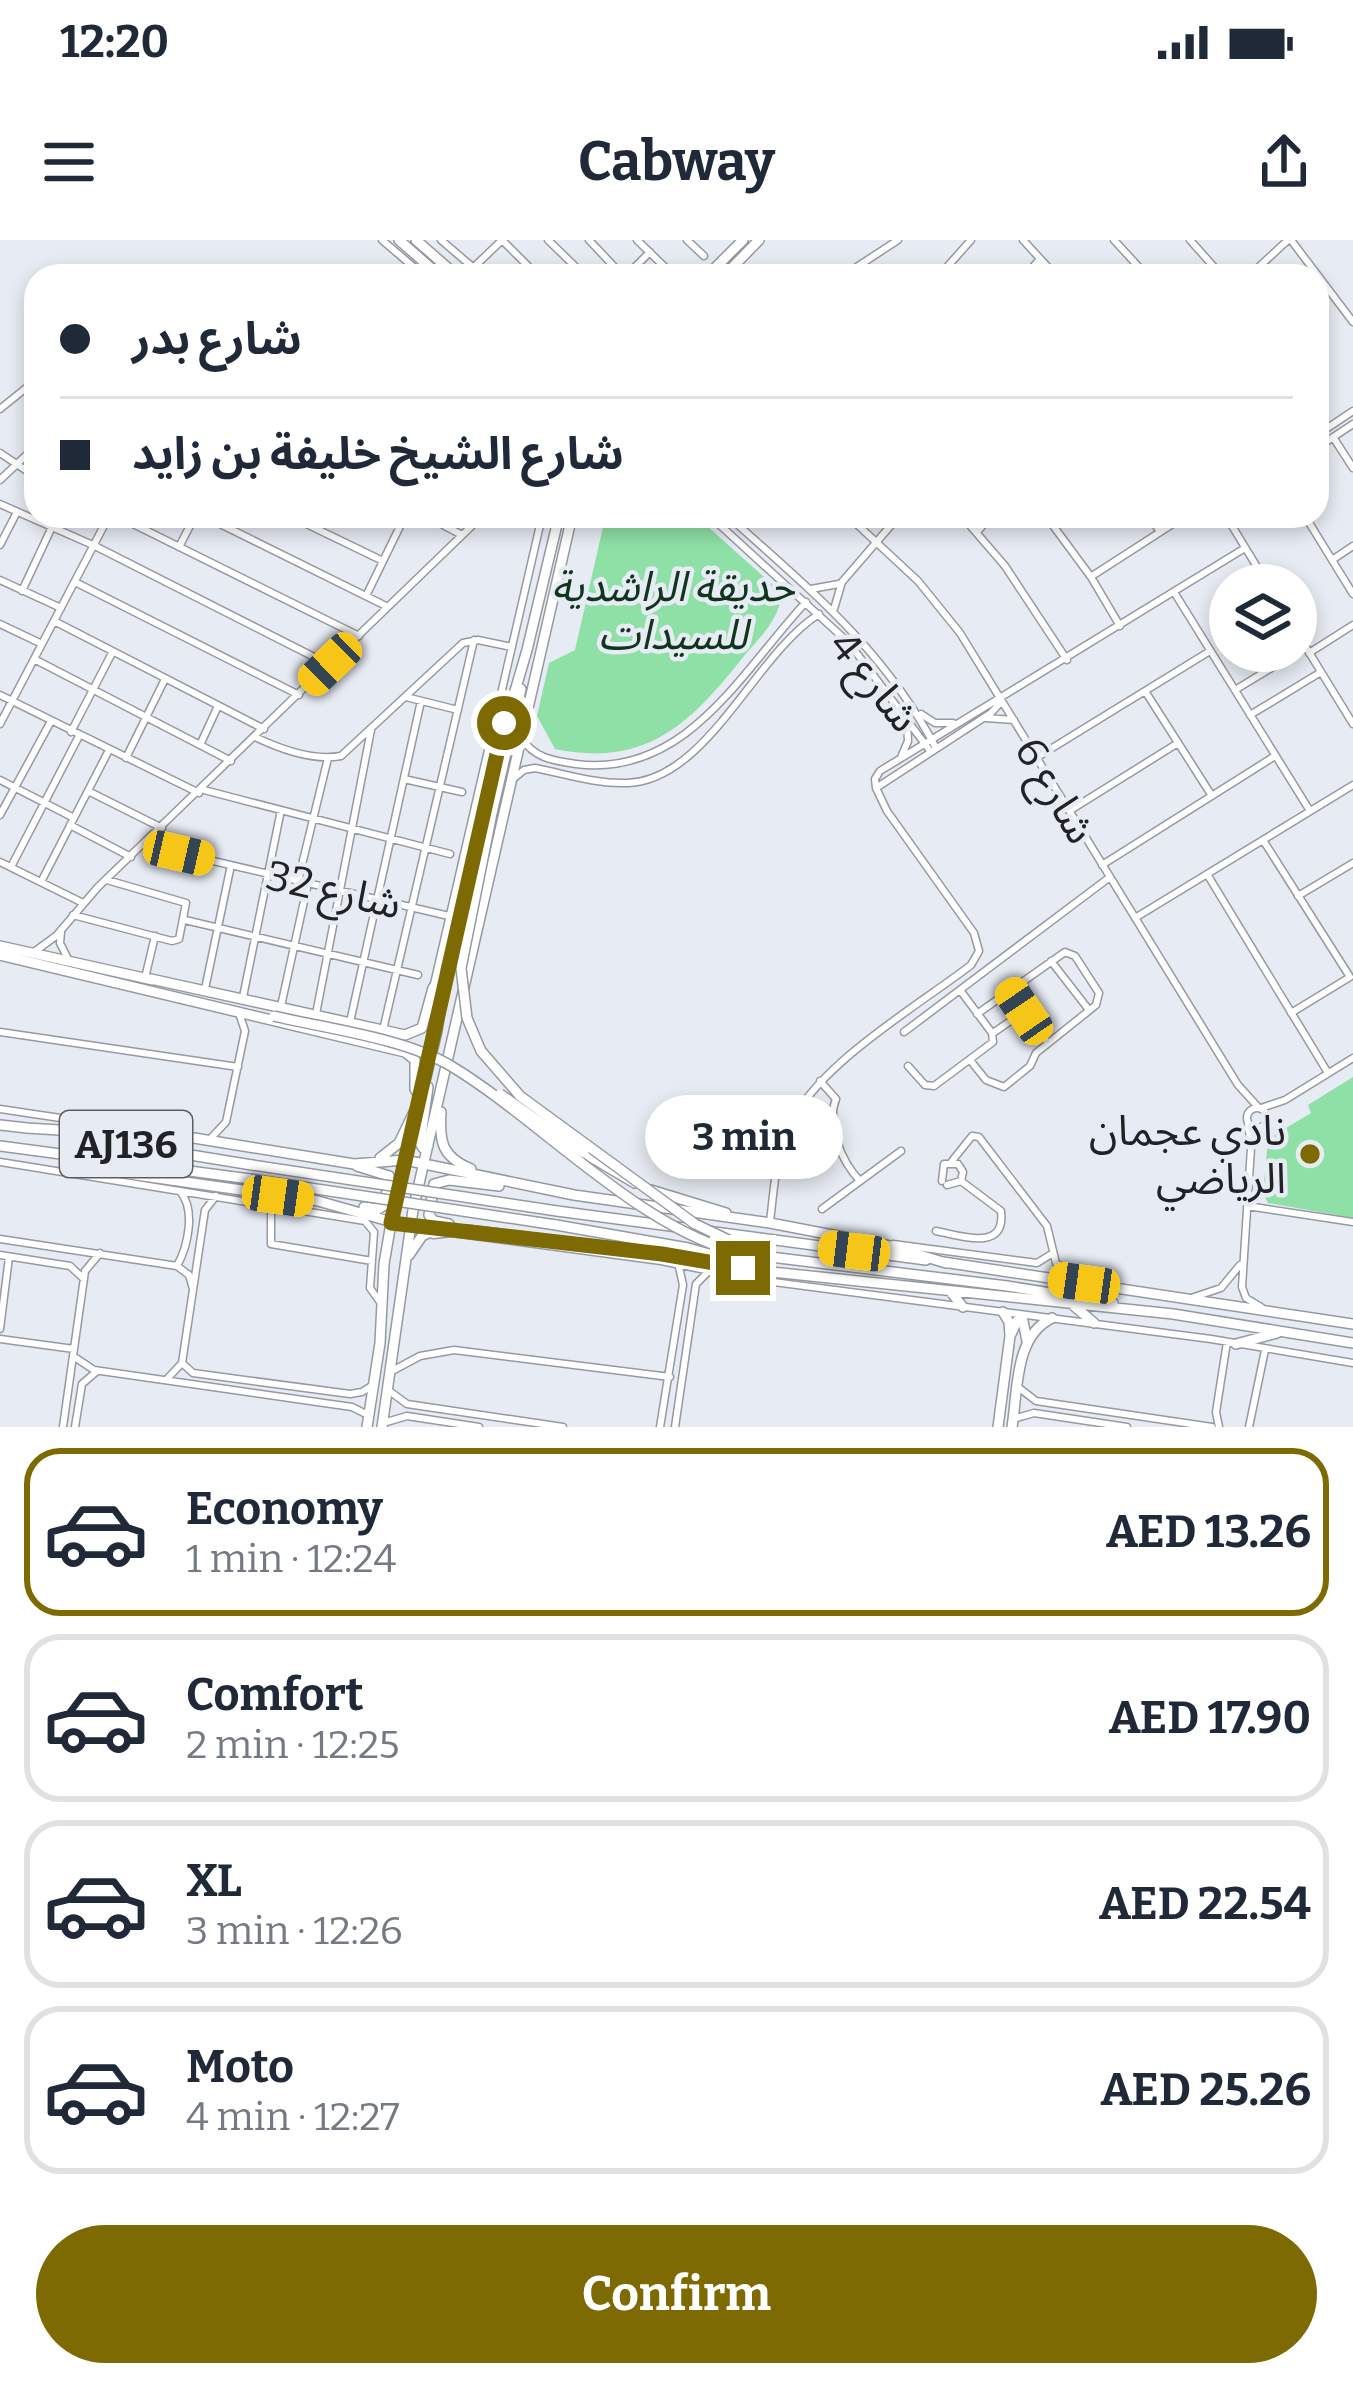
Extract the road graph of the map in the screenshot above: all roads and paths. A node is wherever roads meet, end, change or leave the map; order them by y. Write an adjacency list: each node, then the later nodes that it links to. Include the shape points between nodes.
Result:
1 (382, 240): 22 (street)
2 (399, 240): 23 (main road)
3 (416, 240): 24 (main road)
4 (441, 240): 25 (street)
5 (501, 240): 26 (street); 27 (street)
6 (548, 240): 28 (street)
7 (589, 240): 29 (street)
8 (637, 240): 19 (street)
9 (688, 240): 20 (street)
10 (743, 240): 32 (main road)
11 (759, 240): 33 (main road)
12 (898, 240): 34 (street)
13 (971, 240): 35 (street)
14 (1023, 240): 21 (street)
15 (1114, 240): 38 (street)
16 (1190, 240): 39 (street)
17 (1290, 240): 18 (street); 40 (street)
18 (1277, 244)
19 (650, 252): 30 (street); 31 (street)
20 (704, 256)
21 (1040, 259): 36 (street); 37 (street)
22 (405, 264)
23 (430, 264)
24 (435, 264)
25 (468, 264)
26 (477, 264)
27 (526, 264)
28 (573, 264)
29 (613, 264)
30 (638, 264)
31 (662, 264)
32 (719, 264)
33 (736, 264)
34 (861, 264)
35 (950, 264)
36 (1036, 264)
37 (1045, 264)
38 (1136, 264)
39 (1211, 264)
40 (1308, 264)
41 (1329, 291): 42 (street)
42 (1353, 322)
43 (24, 390): 44 (street)
44 (0, 409)
45 (1353, 424): 46 (street)
46 (1333, 437): 47 (street); 51 (street)
47 (1329, 440)
48 (0, 453): 50 (street)
49 (24, 457): 50 (street)
50 (15, 466): 52 (street); 53 (street)
51 (1353, 468)
52 (24, 471)
53 (0, 480)
54 (0, 504): 55 (street)
55 (17, 512): 56 (street); 84 (street)
56 (24, 515)
57 (105, 528): 85 (street)
58 (138, 528): 87 (street)
59 (189, 528): 87 (street)
60 (228, 528): 101 (street)
61 (315, 528): 90 (street)
62 (399, 528): 90 (street)
63 (449, 528): 82 (street)
64 (469, 528): 82 (street)
65 (540, 528): 115 (street)
66 (556, 528): 120 (main road)
67 (569, 528): 154 (main road)
68 (723, 528): 102 (street, شارع 4)
69 (741, 528): 96 (street, شارع 4)
70 (861, 528): 83 (street, شارع 6)
71 (888, 528): 83 (street)
72 (973, 528): 80 (street)
73 (980, 528): 80 (street)
74 (1055, 528): 92 (street)
75 (1158, 528): 81 (street)
76 (1166, 528): 81 (street)
77 (1234, 528): 88 (street)
78 (1312, 528): 89 (street)
79 (52, 529): 85 (street); 98 (street)
80 (977, 532): 121 (street)
81 (1160, 532): 92 (street)
82 (463, 535): 104 (street)
83 (876, 542): 95 (street); 127 (street, شارع 6, via 940,606)
84 (0, 545)
85 (94, 546): 94 (street); 122 (street)
86 (1353, 546): 89 (street)
87 (179, 548): 111 (street)
88 (1246, 548): 91 (street); 99 (street)
89 (1332, 560): 100 (street)
90 (383, 561): 101 (street)
91 (1256, 564)
92 (1091, 577): 109 (street)
93 (2, 581): 97 (street); 98 (street)
94 (75, 582): 103 (street); 133 (street)
95 (842, 582): 96 (street); 105 (street)
96 (809, 589): 105 (street, شارع 4)
97 (0, 591)
98 (22, 591): 103 (street)
99 (1174, 592): 109 (street); 116 (street)
100 (1353, 594)
101 (366, 596): 104 (street)
102 (806, 602): 106 (street, شارع 4); 161 (street, via 705,717)
103 (61, 608): 107 (street)
104 (388, 608): 111 (street)
105 (834, 611): 140 (street, شارع 4)
106 (819, 614): 142 (street, شارع 4); 169 (street)
107 (54, 621): 113 (street); 118 (street)
108 (1353, 625): 114 (street)
109 (1120, 626): 121 (street)
110 (2, 629): 113 (street)
111 (358, 636): 122 (street)
112 (474, 640): 115 (street); 134 (street); 141 (street)
113 (42, 644): 119 (street)
114 (1317, 645)
115 (512, 647): 214 (street)
116 (1209, 649)
117 (1209, 652): 130 (street)
118 (112, 653): 128 (street); 131 (street)
119 (34, 659): 131 (street); 135 (street)
120 (524, 660): 229 (main road); 317 (main road, bridge, via 461,968 467,1018 481,1052 520,1096 695,1224)
121 (1067, 660): 136 (street)
122 (330, 664): 133 (street)
123 (1317, 665): 126 (street)
124 (1223, 672): 129 (street)
125 (1268, 672): 129 (street)
126 (1321, 672): 143 (street); 150 (street)
127 (988, 679): 136 (street, شارع 6); 139 (street)
128 (165, 680): 138 (street); 144 (street)
129 (1235, 690): 143 (street)
130 (1145, 691): 157 (street); 165 (street)
131 (92, 692): 144 (street); 153 (street)
132 (0, 695): 135 (street)
133 (298, 695): 151 (street)
134 (406, 697): 137 (street); 152 (street)
135 (12, 700): 147 (street); 149 (street)
136 (1001, 700): 139 (street); 145 (street); 146 (street, شارع 6)
137 (421, 701): 141 (street); 170 (street)
138 (218, 706): 151 (street); 158 (street)
139 (983, 706): 148 (street)
140 (915, 708): 148 (street, via 934,723); 156 (street, شارع 4)
141 (458, 710): 175 (street)
142 (904, 713): 156 (street, شارع 4); 166 (street, via 908,741)
143 (1250, 715): 162 (street)
144 (146, 718): 158 (street); 163 (street)
145 (982, 719): 146 (street); 160 (street)
146 (1014, 720): 165 (street, شارع 6)
147 (50, 723): 153 (street); 176 (street)
148 (957, 723): 156 (street)
149 (0, 724)
150 (1353, 724)
151 (264, 729): 155 (street)
152 (371, 730): 164 (street, via 346,754); 190 (street)
153 (75, 734): 159 (street); 182 (street)
154 (521, 736): 168 (street, via 533,752 555,760); 172 (main road)
155 (255, 737): 164 (street); 167 (street)
156 (928, 741): 160 (street, شارع 4); 166 (street)
157 (1178, 743): 181 (street); 184 (street)
158 (200, 745): 167 (street)
159 (109, 750): 163 (street); 178 (street)
160 (934, 750): 177 (street)
161 (663, 751): 168 (street); 169 (street)
162 (1275, 756): 181 (street); 185 (street)
163 (126, 758): 179 (street)
164 (328, 758): 187 (street)
165 (1036, 758): 184 (street, شارع 6)
166 (898, 760): 177 (street, via 878,773)
167 (231, 761): 179 (street)
168 (629, 763): 173 (street)
169 (674, 767): 173 (street)
170 (404, 779): 175 (street); 192 (street)
171 (0, 780): 176 (street)
172 (511, 782): 173 (street, via 535,768); 265 (main road)
173 (631, 783)
174 (1353, 785): 185 (street)
175 (440, 787): 180 (street); 194 (street)
176 (14, 788): 182 (street); 186 (street)
177 (876, 788): 263 (street, via 980,951)
178 (88, 790): 188 (street); 189 (street)
179 (200, 791): 183 (street); 189 (street)
180 (462, 792)
181 (1212, 796): 198 (street)
182 (44, 803): 188 (street); 200 (street)
183 (281, 810): 187 (street); 202 (street)
184 (1069, 811): 198 (street, شارع 6)
185 (1310, 812): 193 (street)
186 (0, 815)
187 (313, 818): 190 (street); 207 (street)
188 (72, 822): 196 (street); 206 (street)
189 (163, 827): 191 (street)
190 (353, 829): 192 (street); 208 (street)
191 (154, 835): 196 (street); 199 (street, شارع 32, via 173,851)
192 (391, 838): 194 (street); 210 (street)
193 (1264, 840): 203 (street); 209 (street)
194 (426, 848): 195 (street); 212 (street)
195 (450, 854)
196 (131, 857): 205 (street)
197 (0, 862): 200 (street)
198 (1102, 865): 204 (street, شارع 6)
199 (231, 866): 202 (street, شارع 32); 217 (street)
200 (11, 867): 206 (street)
201 (1352, 867): 209 (street)
202 (268, 874): 207 (street, شارع 32); 220 (street)
203 (1207, 874): 215 (street); 243 (street)
204 (1110, 877): 215 (street, شارع 6); 235 (street)
205 (106, 880): 211 (street); 216 (street, via 184,902)
206 (41, 882): 211 (street)
207 (303, 882): 208 (street, شارع 32); 222 (street)
208 (342, 891): 210 (street, شارع 32); 224 (street)
209 (1298, 896): 232 (street)
210 (377, 900): 212 (street, شارع 32); 227 (street)
211 (83, 903): 213 (street)
212 (412, 908): 214 (street, شارع 32); 230 (street)
213 (73, 915): 218 (street); 219 (street)
214 (449, 916): 237 (street)
215 (1135, 917): 264 (street, شارع 6)
216 (185, 920): 217 (street); 219 (street, via 177,940)
217 (218, 927): 220 (street); 234 (street)
218 (62, 928): 223 (street); 228 (street, via 60,944)
219 (155, 936): 233 (street)
220 (255, 936): 222 (street); 238 (street)
221 (0, 946): 223 (main road)
222 (294, 946): 224 (street); 240 (street)
223 (31, 953): 228 (main road)
224 (328, 954): 227 (street); 245 (street)
225 (0, 955): 233 (main road)
226 (1051, 961): 236 (street); 239 (street); 239 (street, via 1065,952 1076,956 1099,993)
227 (363, 962): 230 (street); 247 (street)
228 (72, 963): 233 (main road)
229 (446, 969): 237 (main road); 250 (main road)
230 (398, 970): 231 (street); 248 (street)
231 (418, 975)
232 (1352, 976): 243 (street)
233 (148, 982): 234 (main road); 240 (main road); 242 (main road)
234 (205, 989): 238 (main road)
235 (959, 990): 244 (street); 252 (street)
236 (1010, 990): 241 (street); 244 (street)
237 (432, 992): 250 (main road); 254 (main road, via 422,1028)
238 (242, 998): 240 (main road)
239 (1089, 1010): 255 (street)
240 (277, 1011): 245 (main road); 302 (main road, bridge, via 444,1057 639,1185); 317 (main road, bridge, via 440,1060 673,1226 719,1248)
241 (1024, 1011): 253 (street); 255 (street)
242 (239, 1013): 246 (main road); 249 (street)
243 (1291, 1013): 262 (street)
244 (977, 1014): 253 (street)
245 (316, 1015): 247 (main road)
246 (262, 1018): 249 (street); 256 (main road)
247 (350, 1022): 248 (main road)
248 (383, 1030): 254 (main road)
249 (245, 1031): 260 (street)
250 (437, 1031): 261 (main road)
251 (0, 1032): 260 (street)
252 (904, 1032)
253 (992, 1034): 258 (street, via 992,1044)
254 (405, 1035): 256 (main road, via 418,1045)
255 (1048, 1043): 258 (street, via 1004,1087)
256 (405, 1052): 267 (main road, via 416,1064)
257 (1353, 1058): 262 (street)
258 (970, 1060): 259 (street, via 931,1086)
259 (908, 1066)
260 (238, 1067): 271 (street)
261 (427, 1070): 267 (main road); 279 (main road, via 420,1143)
262 (1328, 1073): 266 (street)
263 (820, 1082): 289 (street, via 836,1099 835,1132); 305 (street, via 783,1141)
264 (1238, 1085): 268 (street, شارع 6); 270 (street, شارع 6)
265 (441, 1089): 279 (main road); 288 (main road, via 443,1148)
266 (1285, 1100): 268 (street); 272 (street)
267 (420, 1102): 283 (main road, via 396,1148); 284 (main road)
268 (1259, 1107): 270 (street); 272 (street, شارع 6)
269 (0, 1109): 275 (street)
270 (1248, 1119): 272 (street, via 1257,1128); 280 (street, شارع 6)
271 (226, 1122): 276 (street); 277 (street)
272 (1265, 1123): 280 (street)
273 (0, 1124): 274 (main road, AJ136)
274 (26, 1128): 275 (main road); 321 (main road, AJ136, bridge)
275 (174, 1137): 276 (main road)
276 (208, 1140): 277 (main road)
277 (239, 1145): 283 (main road)
278 (0, 1146): 282 (main road, AJ136)
279 (428, 1146): 287 (main road)
280 (1251, 1148): 298 (street)
281 (901, 1151): 289 (street)
282 (68, 1155): 293 (main road, via 115,1172); 326 (main road, AJ136, bridge, via 556,1225)
283 (350, 1160): 284 (main road); 296 (main road, via 387,1174 385,1205)
284 (405, 1160): 287 (main road); 304 (main road)
285 (952, 1161): 290 (street); 290 (street, via 942,1166 945,1183); 314 (street, via 979,1137 1043,1220)
286 (0, 1162): 292 (street)
287 (424, 1164): 288 (main road); 306 (main road)
288 (492, 1179): 291 (main road)
289 (860, 1181): 300 (street)
290 (962, 1181): 301 (street)
291 (516, 1184): 302 (main road); 308 (main road, via 434,1184 431,1218)
292 (177, 1189): 294 (street); 325 (street, via 189,1204)
293 (244, 1191): 294 (main road); 295 (main road)
294 (226, 1196): 295 (street); 331 (street, via 206,1205)
295 (274, 1199): 296 (main road); 299 (main road); 319 (street, via 271,1244)
296 (323, 1202): 304 (main road); 322 (main road, via 376,1222)
297 (1009, 1204): 301 (street)
298 (1247, 1206): 303 (street); 318 (street)
299 (299, 1207): 319 (street, via 369,1224)
300 (822, 1209)
301 (1001, 1210): 309 (street, via 1001,1226 988,1239)
302 (736, 1218): 305 (main road)
303 (1353, 1222)
304 (391, 1223): 306 (main road); 322 (main road)
305 (770, 1223): 311 (main road)
306 (410, 1227): 307 (main road); 324 (main road)
307 (442, 1229): 308 (main road); 313 (main road)
308 (466, 1230): 326 (main road)
309 (936, 1231)
310 (0, 1239): 312 (street)
311 (877, 1244): 314 (street, via 1034,1262); 321 (main road)
312 (47, 1246): 315 (street); 320 (street)
313 (414, 1246): 323 (street, via 452,1233); 324 (main road)
314 (1052, 1252): 330 (street)
315 (100, 1253): 325 (street); 328 (street)
316 (4, 1256): 320 (street); 346 (street)
317 (762, 1256): 340 (main road)
318 (1243, 1256): 336 (street, via 1226,1285); 341 (street, via 1244,1294)
319 (372, 1261): 337 (street, via 370,1291)
320 (43, 1262): 328 (street, via 70,1266)
321 (946, 1263): 330 (main road, AJ136)
322 (384, 1264): 337 (main road)
323 (677, 1264): 327 (street); 334 (street)
324 (405, 1265): 358 (main road)
325 (177, 1266): 331 (street)
326 (755, 1268): 329 (main road, AJ136)
327 (709, 1271): 332 (street); 335 (street)
328 (84, 1279): 354 (street)
329 (847, 1280): 332 (main road); 333 (main road, AJ136)
330 (1084, 1283): 336 (main road, AJ136)
331 (193, 1289): 355 (street)
332 (832, 1290): 339 (street)
333 (950, 1292): 338 (main road, AJ136); 339 (main road)
334 (682, 1297): 335 (street); 360 (street)
335 (694, 1299): 373 (street)
336 (1186, 1299): 341 (main road, AJ136)
337 (382, 1304): 362 (main road)
338 (1072, 1305): 340 (main road, AJ136); 344 (main road)
339 (963, 1307): 342 (street)
340 (1128, 1309): 347 (main road, AJ136)
341 (1268, 1310): 345 (main road, AJ136)
342 (1003, 1312): 343 (street); 348 (main road)
343 (1052, 1318): 344 (street); 350 (main road)
344 (1094, 1324): 351 (street)
345 (1353, 1324)
346 (0, 1329)
347 (1286, 1332): 351 (main road); 352 (main road, AJ136)
348 (1010, 1338): 350 (main road, via 1021,1321); 385 (main road)
349 (0, 1339): 354 (street)
350 (1027, 1341): 364 (main road)
351 (1231, 1343): 353 (street); 387 (street)
352 (1353, 1343)
353 (1265, 1350): 356 (street); 388 (street)
354 (73, 1352): 357 (street); 368 (street)
355 (182, 1363): 359 (street); 361 (street)
356 (1353, 1363)
357 (102, 1372): 361 (street); 369 (street, via 85,1380)
358 (390, 1372): 360 (street, via 463,1350); 365 (main road)
359 (206, 1375): 363 (street); 366 (street)
360 (670, 1377): 372 (street)
361 (166, 1380): 363 (street)
362 (373, 1384): 366 (street, via 354,1394); 374 (main road)
363 (204, 1386): 367 (street)
364 (1018, 1387): 370 (street, via 1036,1401); 377 (main road)
365 (388, 1390): 371 (street, via 403,1403); 378 (main road)
366 (322, 1392): 367 (street)
367 (321, 1403): 374 (street)
368 (65, 1406): 369 (street); 379 (street)
369 (78, 1408): 380 (street)
370 (1088, 1409): 375 (street); 387 (street)
371 (456, 1412): 376 (street); 382 (street)
372 (664, 1414): 373 (street); 383 (street)
373 (676, 1416): 384 (street)
374 (368, 1421)
375 (1087, 1421): 377 (street, via 1034,1413); 386 (street)
376 (453, 1423): 378 (street, via 407,1416); 381 (street)
377 (1013, 1423)
378 (382, 1425)
379 (63, 1427)
380 (75, 1427)
381 (479, 1427)
382 (563, 1427)
383 (660, 1427)
384 (675, 1427)
385 (998, 1427)
386 (1127, 1427)
387 (1215, 1427)
388 (1249, 1427)

